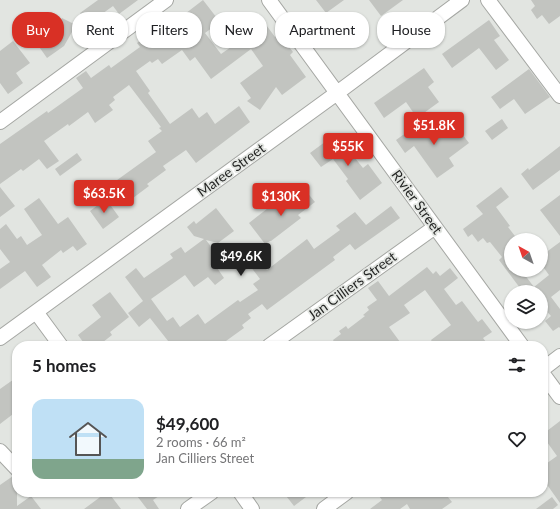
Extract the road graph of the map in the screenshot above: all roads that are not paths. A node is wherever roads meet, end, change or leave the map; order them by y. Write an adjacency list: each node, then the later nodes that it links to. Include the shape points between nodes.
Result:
1 (166, 0): 7 (street)
2 (269, 0): 5 (street, Rivier Street)
3 (462, 0): 5 (street, Maree Street)
4 (488, 0): 6 (street)
5 (337, 93): 8 (street, Rivier Street); 9 (street, Maree Street)
6 (560, 96)
7 (0, 122)
8 (435, 227): 12 (street, Jan Cilliers Street); 13 (street, Rivier Street)
9 (36, 312): 10 (street, Maree Street); 11 (street)
10 (0, 338)
11 (57, 341)
12 (276, 341)
13 (518, 341)
14 (560, 356): 15 (street)
15 (548, 365)
16 (548, 381): 17 (street)
17 (560, 398)
18 (0, 451): 19 (street)
19 (12, 464)
20 (205, 497): 23 (street)
21 (244, 497): 24 (street)
22 (340, 497): 25 (street)
23 (188, 509)
24 (252, 509)
25 (324, 509)

